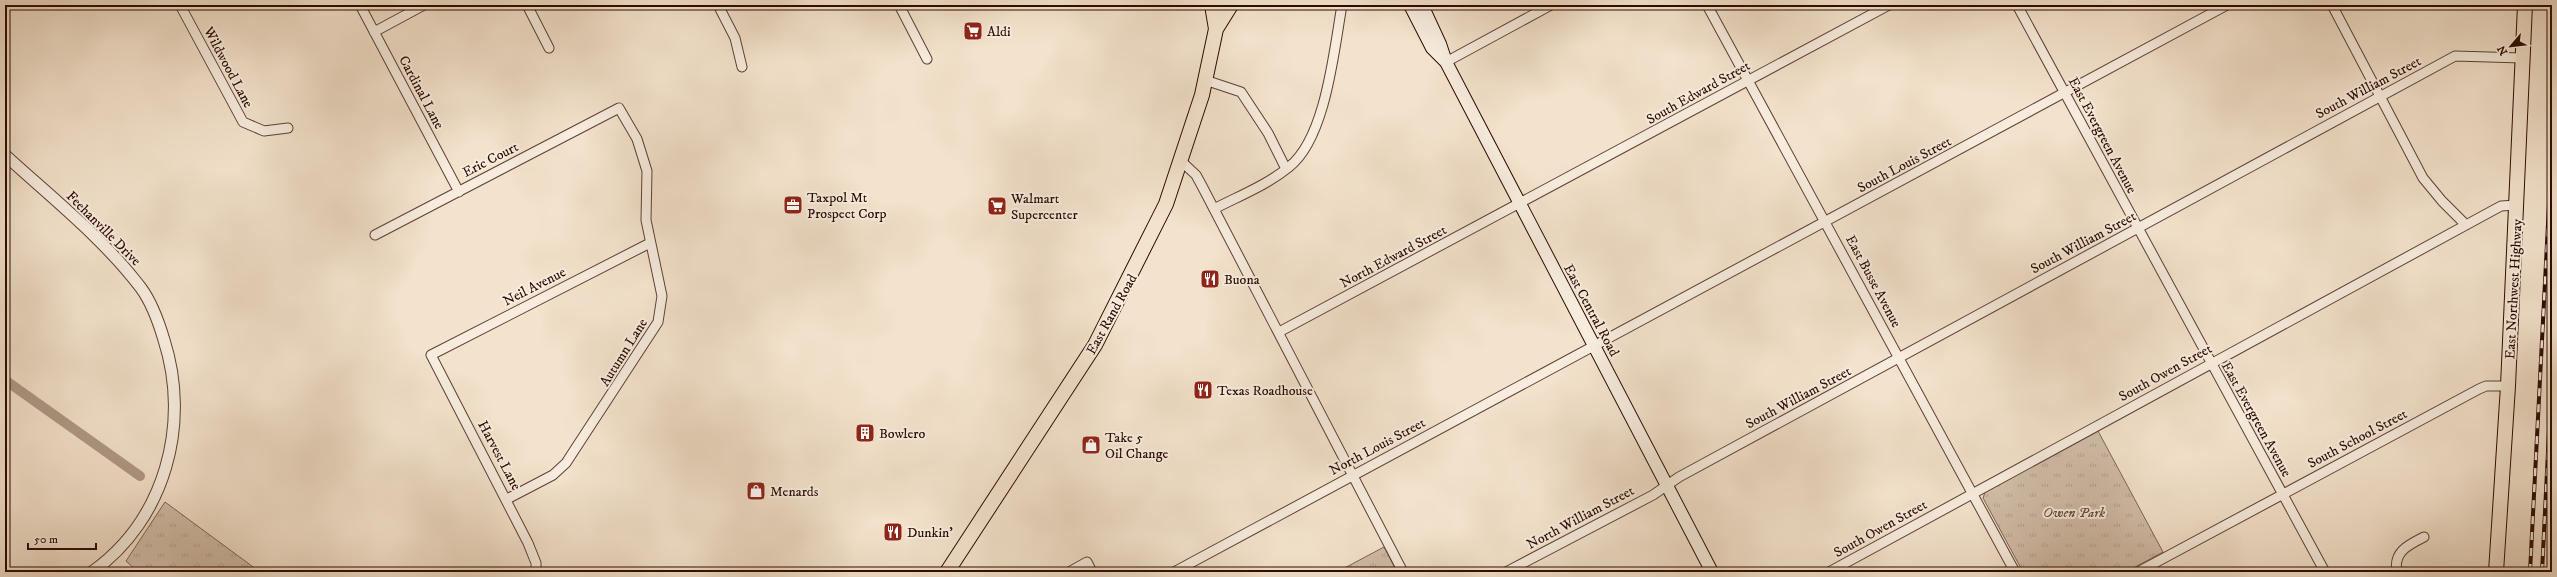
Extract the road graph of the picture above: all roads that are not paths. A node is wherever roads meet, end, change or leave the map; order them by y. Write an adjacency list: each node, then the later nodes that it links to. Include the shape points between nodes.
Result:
1 (180, 5): 31 (street, Wildwood Lane, via 243,122 264,131)
2 (360, 5): 20 (street, Cardinal Lane)
3 (424, 5): 20 (street)
4 (527, 5): 21 (street)
5 (718, 5): 25 (street, via 735,38)
6 (899, 5): 23 (street)
7 (1212, 5): 19 (main road, East Rand Road)
8 (1231, 5): 19 (main road, East Rand Road)
9 (1342, 5): 34 (street, via 1319,120 1308,144)
10 (1410, 5): 24 (main road, East Central Road, via 1432,48)
11 (1422, 5): 24 (main road, East Central Road)
12 (1551, 5): 24 (street)
13 (1708, 5): 27 (street, East Busse Avenue)
14 (1889, 5): 27 (street, South Edward Street)
15 (2017, 5): 28 (street, East Evergreen Avenue)
16 (2226, 5): 28 (street, South Louis Street)
17 (2332, 5): 29 (street)
18 (2525, 5): 22 (main road, East Northwest Highway)
19 (1216, 29): 26 (main road, East Rand Road)
20 (374, 32): 35 (street, Cardinal Lane)
21 (549, 48)
22 (2522, 58): 29 (street, South William Street, via 2455,56); 37 (main road, East Northwest Highway)
23 (927, 59)
24 (1446, 62): 36 (main road, East Central Road)
25 (742, 67)
26 (1205, 80): 33 (main road, East Rand Road); 34 (street, via 1241,92 1268,133)
27 (1749, 81): 36 (street, South Edward Street); 39 (street, East Busse Avenue)
28 (2065, 93): 39 (street, South Louis Street); 41 (street, East Evergreen Avenue)
29 (2380, 96): 40 (street, via 2426,182); 41 (street, South William Street)
30 (619, 108): 35 (street, Eric Court); 43 (street, Autumn Lane, via 637,139 646,171 646,220)
31 (288, 128)
32 (5, 155): 56 (street, Feehanville Drive, via 99,241 142,289 159,323 170,358 176,390 174,424 167,466 154,498 134,533 110,559)
33 (1181, 161): 38 (street, via 1196,175); 58 (main road, East Rand Road, via 1164,210 1095,345)
34 (1286, 169): 38 (street)
35 (459, 192): 42 (street, Eric Court)
36 (1520, 205): 44 (street, North Edward Street); 45 (main road, East Central Road)
37 (2517, 205): 40 (street, South Owen Street, via 2501,206); 49 (main road, East Northwest Highway)
38 (1214, 209): 44 (street)
39 (1826, 222): 45 (street, South Louis Street); 47 (street, East Busse Avenue)
40 (2466, 225): 48 (street, South Owen Street)
41 (2137, 229): 47 (street, South William Street); 48 (street, East Evergreen Avenue)
42 (375, 235)
43 (650, 243): 46 (street, Neil Avenue); 54 (street, Autumn Lane, via 662,296 658,322 648,340 566,463 553,475)
44 (1279, 332): 50 (street)
45 (1594, 347): 50 (street, North Louis Street); 51 (main road, East Central Road)
46 (431, 355): 54 (street, Harvest Lane)
47 (1900, 358): 51 (street, South William Street); 52 (street, East Busse Avenue)
48 (2210, 363): 52 (street, South Owen Street); 53 (street, East Evergreen Avenue)
49 (2508, 386): 53 (street, South School Street, via 2486,386 2479,389); 70 (main road, East Northwest Highway)
50 (1352, 475): 61 (street, North Louis Street); 62 (street)
51 (1666, 485): 63 (street, North William Street); 64 (main road, East Central Road)
52 (1972, 493): 65 (street, South Owen Street); 66 (street, East Busse Avenue)
53 (2282, 494): 67 (street, South School Street); 68 (street, East Evergreen Avenue)
54 (507, 499): 57 (street, Harvest Lane, via 528,542 536,563)
55 (2424, 537): 69 (street, via 2399,552 2396,558)
56 (92, 572)
57 (536, 572)
58 (947, 572)
59 (1068, 572): 60 (street, via 1087,562)
60 (1092, 572)
61 (1174, 572)
62 (1403, 572)
63 (1506, 572)
64 (1712, 572)
65 (1829, 572)
66 (2016, 572)
67 (2138, 572)
68 (2325, 572)
69 (2397, 572)
70 (2496, 572)

